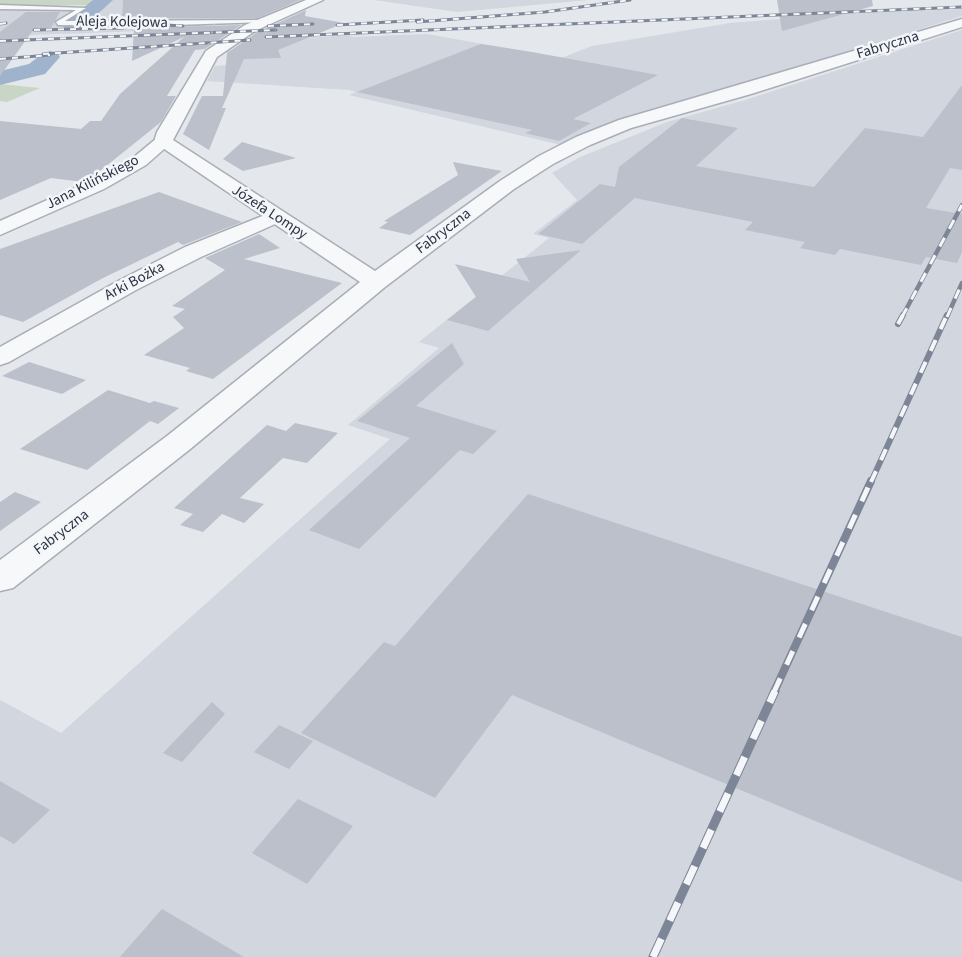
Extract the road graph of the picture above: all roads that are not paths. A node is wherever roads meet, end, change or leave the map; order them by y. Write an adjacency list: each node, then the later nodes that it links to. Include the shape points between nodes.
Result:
1 (317, 0): 3 (street, Jana Kilińskiego)
2 (0, 7): 3 (lane, Aleja Kolejowa, via 83,8 58,22 70,23)
3 (263, 22): 5 (street, Jana Kilińskiego, via 211,54)
4 (962, 23): 8 (street, Fabryczna, via 625,124 583,141 507,185)
5 (163, 142): 6 (street, Józefa Lompy); 7 (street, Jana Kilińskiego, via 140,161 97,185)
6 (275, 217): 8 (street, Józefa Lompy); 9 (street, Arki Bożka, via 128,285)
7 (0, 229)
8 (376, 282): 10 (street, Fabryczna)
9 (0, 357)
10 (0, 579)

